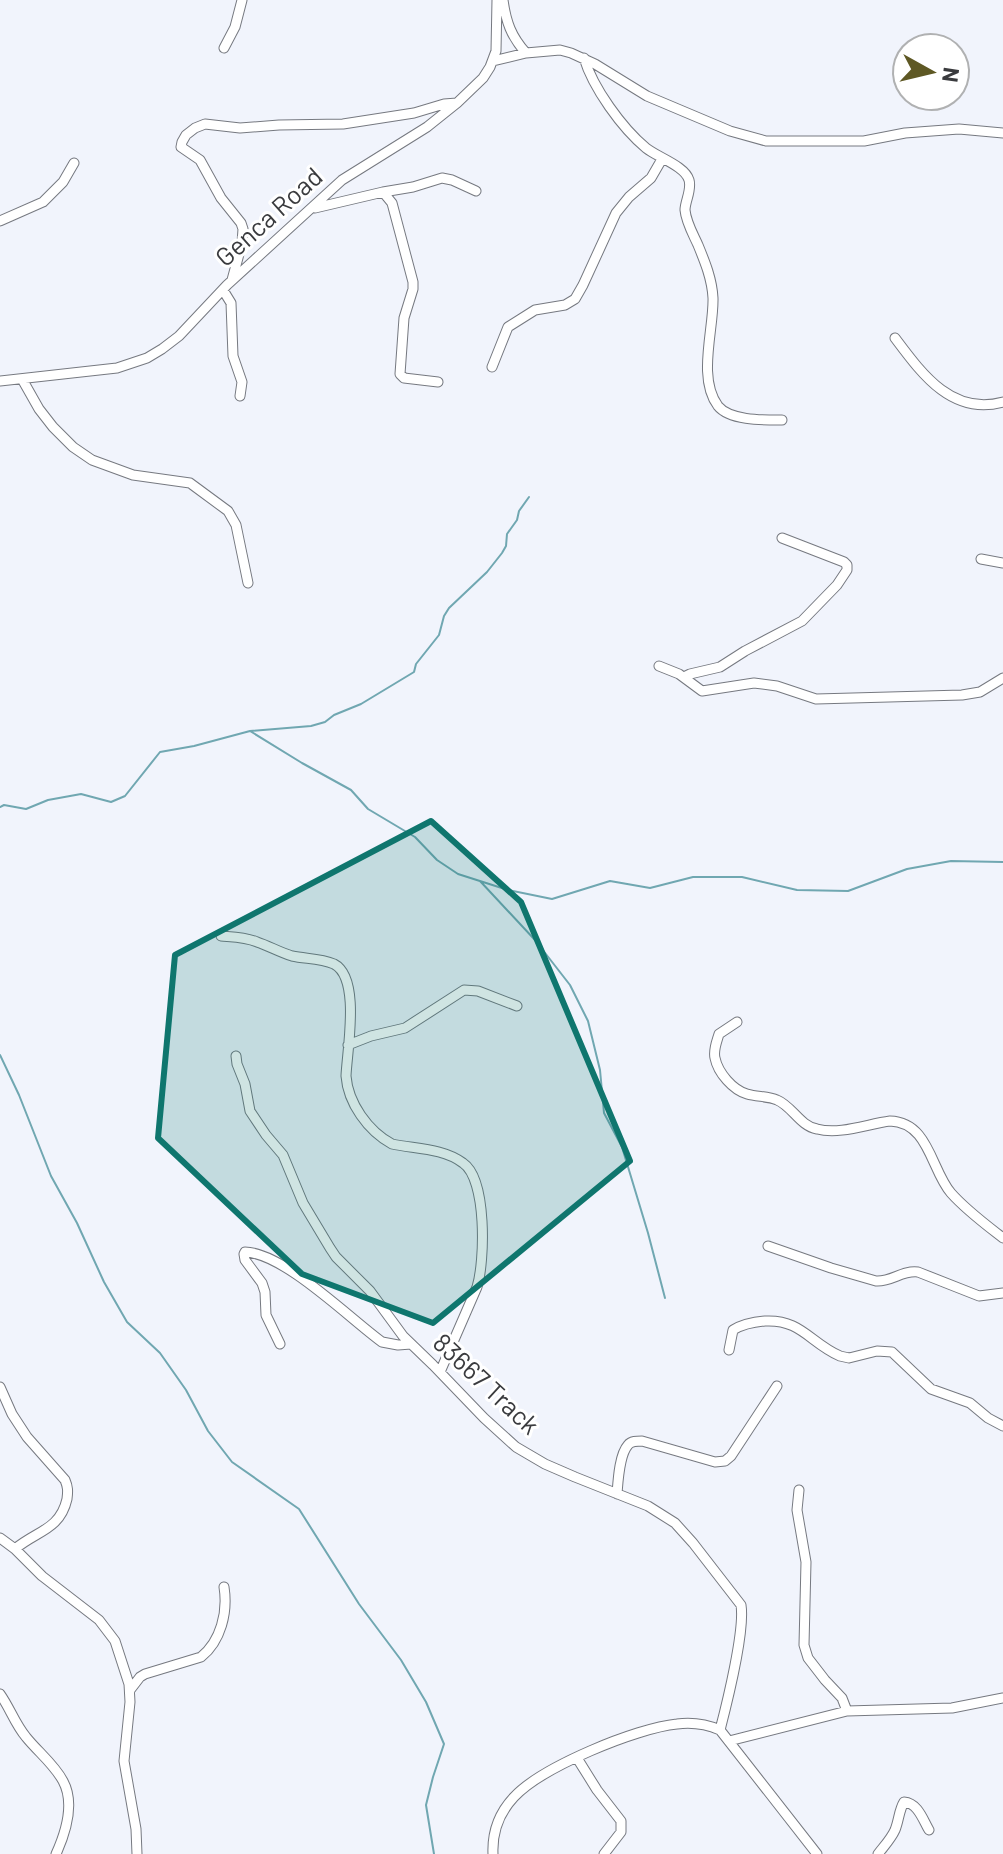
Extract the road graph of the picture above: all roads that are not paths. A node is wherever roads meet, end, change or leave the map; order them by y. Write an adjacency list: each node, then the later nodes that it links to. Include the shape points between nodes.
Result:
1 (242, 0): 3 (street)
2 (500, 0): 4 (street, via 507,25); 6 (street)
3 (224, 48)
4 (526, 53): 5 (street, via 560,50); 6 (street)
5 (584, 58): 8 (street, via 647,96 766,141 864,141 959,129); 9 (street, via 609,106 639,142)
6 (493, 61): 7 (street, Genca Road)
7 (457, 103): 13 (street, Genca Road, via 342,180); 15 (street, via 343,124 205,124 186,135 181,147 200,160 243,229)
8 (1003, 133)
9 (662, 159): 18 (street, via 616,213 575,299 535,310 508,327); 24 (street, via 690,183 686,216 713,294 708,367 713,397 722,410 739,416)
10 (74, 163): 14 (street, via 43,202)
11 (476, 191): 12 (street, via 442,178)
12 (383, 192): 13 (street); 21 (street, via 392,203 413,282 400,374)
13 (312, 208): 15 (street, Genca Road)
14 (0, 221)
15 (232, 281): 16 (street, Genca Road)
16 (223, 290): 19 (street, Genca Road, via 179,336 147,358 117,368); 22 (street, via 231,303)
17 (895, 338): 23 (street, via 925,376 952,397 979,406)
18 (492, 367)
19 (22, 379): 20 (street, Genca Road); 28 (street, via 53,427 92,460 133,475 190,483 228,511)
20 (0, 381)
21 (438, 382)
22 (240, 396)
23 (1003, 402)
24 (782, 420)
25 (782, 538): 30 (street, via 844,562 847,570 802,621 720,667)
26 (981, 559): 27 (street)
27 (1003, 563)
28 (248, 583)
29 (659, 666): 30 (street)
30 (684, 677): 31 (street, via 702,691 765,683 816,699 962,695 980,692)
31 (1003, 678)
32 (221, 936): 35 (street, via 245,938 338,967 350,995)
33 (517, 1006): 35 (street, via 464,990 405,1028)
34 (737, 1022): 37 (street, via 719,1034 714,1052 721,1071 739,1091 778,1100 814,1129 843,1130 890,1121 910,1126 952,1194)
35 (348, 1045): 43 (street, via 347,1086 376,1133 392,1144 460,1160 475,1178 483,1241 481,1274)
36 (236, 1056): 41 (street, 83667 Track, via 250,1111 281,1151 330,1248)
37 (1003, 1238)
38 (768, 1246): 39 (street, via 876,1281 909,1271 979,1296)
39 (1003, 1293)
40 (280, 1344): 41 (street, via 266,1315 262,1283 245,1252 288,1268 382,1342)
41 (411, 1344): 43 (street, 83667 Track)
42 (729, 1350): 46 (street, via 739,1326 788,1322 840,1356 892,1352 931,1389 970,1403)
43 (440, 1372): 48 (street, 83667 Track, via 516,1447)
44 (777, 1386): 48 (street, via 725,1461 642,1441 627,1445)
45 (0, 1387): 50 (street, via 27,1437 68,1486 57,1522)
46 (1003, 1426)
47 (799, 1490): 55 (street, via 806,1562 804,1645)
48 (617, 1494): 56 (street, 83667 Track, via 675,1523 741,1605)
49 (0, 1538): 50 (street)
50 (15, 1549): 52 (street, via 105,1626)
51 (224, 1587): 52 (street, via 223,1620 206,1653 145,1674)
52 (130, 1690): 61 (street, via 124,1761)
53 (0, 1694): 60 (street, via 19,1728 63,1780 67,1822)
54 (1003, 1698): 55 (street, via 952,1708)
55 (847, 1711): 57 (street)
56 (720, 1730): 57 (street); 58 (street, via 701,1724 662,1726)
57 (729, 1741): 64 (street)
58 (577, 1758): 62 (street, via 530,1783 512,1800 499,1819); 63 (street, via 621,1821 621,1832)
59 (929, 1830): 65 (street, via 915,1806 904,1802 892,1836)
60 (56, 1854)
61 (137, 1854)
62 (493, 1854)
63 (604, 1854)
64 (817, 1854)
65 (878, 1854)

